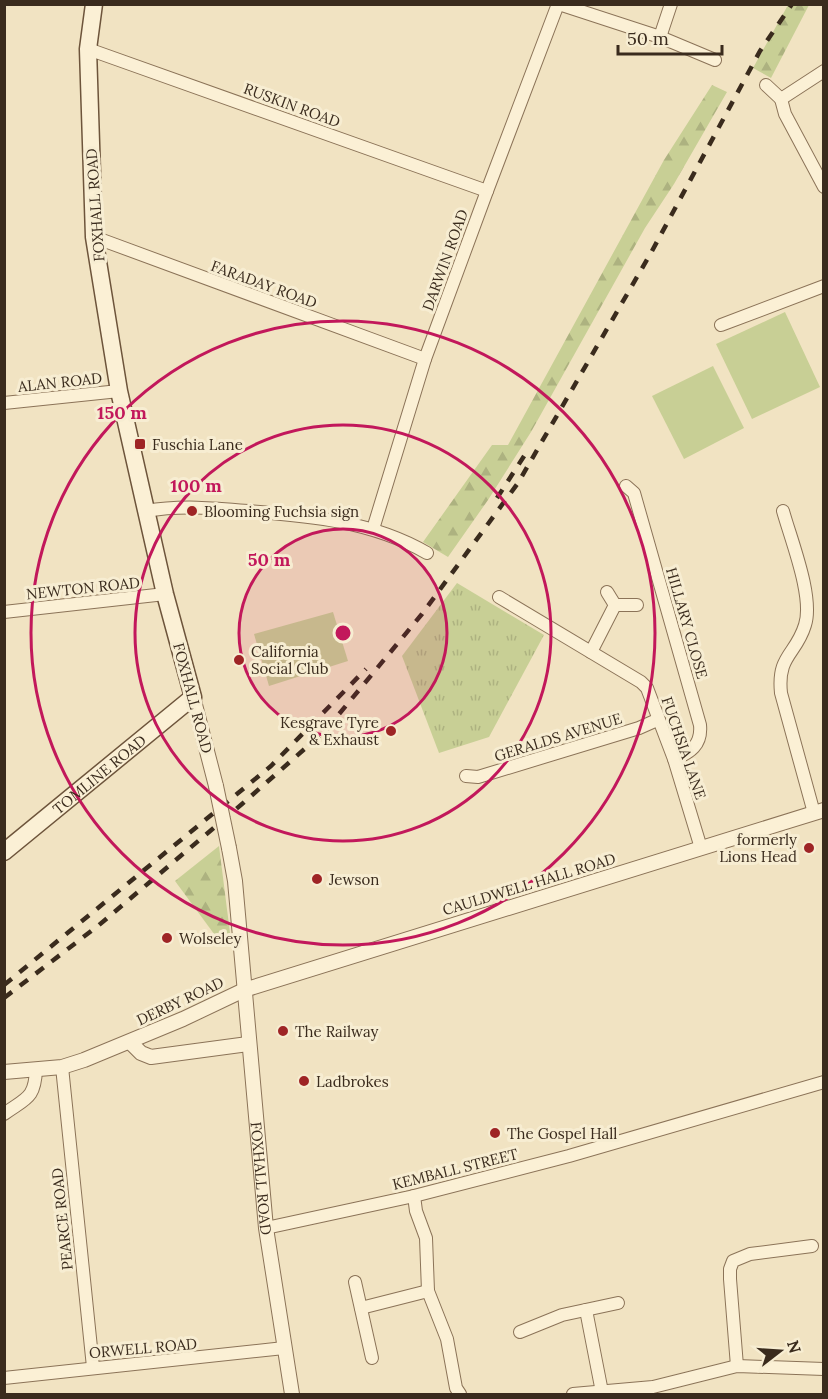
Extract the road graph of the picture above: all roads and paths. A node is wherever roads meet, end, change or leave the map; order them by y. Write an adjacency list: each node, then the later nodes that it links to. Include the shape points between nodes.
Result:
1 (94, 4): 5 (main road, FOXHALL ROAD)
2 (559, 4): 4 (street); 11 (street, DARWIN ROAD)
3 (671, 4): 4 (street)
4 (660, 37): 6 (street)
5 (88, 49): 11 (street, RUSKIN ROAD); 12 (main road, FOXHALL ROAD)
6 (715, 60)
7 (824, 71): 9 (street)
8 (766, 85): 9 (street)
9 (781, 99): 10 (street)
10 (824, 187)
11 (487, 190): 15 (street, DARWIN ROAD)
12 (94, 237): 15 (street, FARADAY ROAD); 16 (main road, FOXHALL ROAD)
13 (824, 286): 14 (street)
14 (721, 325)
15 (425, 359): 21 (street, DARWIN ROAD)
16 (119, 391): 17 (street, ALAN ROAD); 19 (main road, FOXHALL ROAD)
17 (4, 403)
18 (626, 486): 32 (street, HILLARY CLOSE, via 634,493 700,725 696,746)
19 (146, 511): 21 (street, via 175,507 308,516); 24 (main road, FOXHALL ROAD)
20 (783, 511): 34 (street, via 808,606 801,636 782,664 781,693)
21 (372, 529): 22 (street)
22 (427, 553)
23 (607, 592): 26 (street)
24 (165, 594): 28 (street, NEWTON ROAD); 30 (main road, FOXHALL ROAD)
25 (499, 597): 29 (street, FUCHSIA LANE)
26 (615, 605): 27 (street); 29 (street)
27 (636, 605)
28 (4, 612)
29 (591, 652): 31 (street, FUCHSIA LANE, via 641,682 649,693)
30 (193, 697): 36 (main road, TOMLINE ROAD); 37 (street, FOXHALL ROAD, bridge, via 235,880)
31 (657, 720): 32 (street, FUCHSIA LANE); 33 (street, GERALDS AVENUE, via 478,777)
32 (674, 759): 35 (street, FUCHSIA LANE)
33 (466, 776)
34 (819, 812): 35 (street, CAULDWELL HALL ROAD)
35 (701, 848): 37 (street, CAULDWELL HALL ROAD)
36 (4, 852)
37 (244, 990): 38 (street, DERBY ROAD); 39 (street, FOXHALL ROAD)
38 (130, 1042): 39 (street, DERBY ROAD, via 151,1057); 40 (street, DERBY ROAD)
39 (248, 1044): 46 (street, FOXHALL ROAD)
40 (62, 1067): 41 (street, DERBY ROAD); 57 (street, PEARCE ROAD)
41 (36, 1069): 42 (street, DERBY ROAD); 44 (street, via 32,1094)
42 (4, 1072)
43 (824, 1082): 45 (street, KEMBALL STREET)
44 (4, 1114)
45 (414, 1196): 46 (street, KEMBALL STREET); 49 (street, via 426,1238)
46 (266, 1228): 54 (street, FOXHALL ROAD)
47 (812, 1246): 56 (street, via 750,1254 733,1261 730,1279)
48 (355, 1282): 51 (street)
49 (428, 1291): 51 (street); 63 (street, via 447,1339)
50 (618, 1303): 52 (street)
51 (361, 1308): 55 (street)
52 (586, 1310): 53 (street); 61 (street)
53 (520, 1332)
54 (284, 1348): 57 (street, ORWELL ROAD); 62 (street, FOXHALL ROAD)
55 (372, 1358)
56 (737, 1366): 58 (street); 60 (street)
57 (93, 1367): 59 (street, ORWELL ROAD)
58 (824, 1369)
59 (4, 1378)
60 (653, 1391): 61 (street)
61 (602, 1392): 64 (street)
62 (292, 1395)
63 (460, 1395)
64 (573, 1395)

